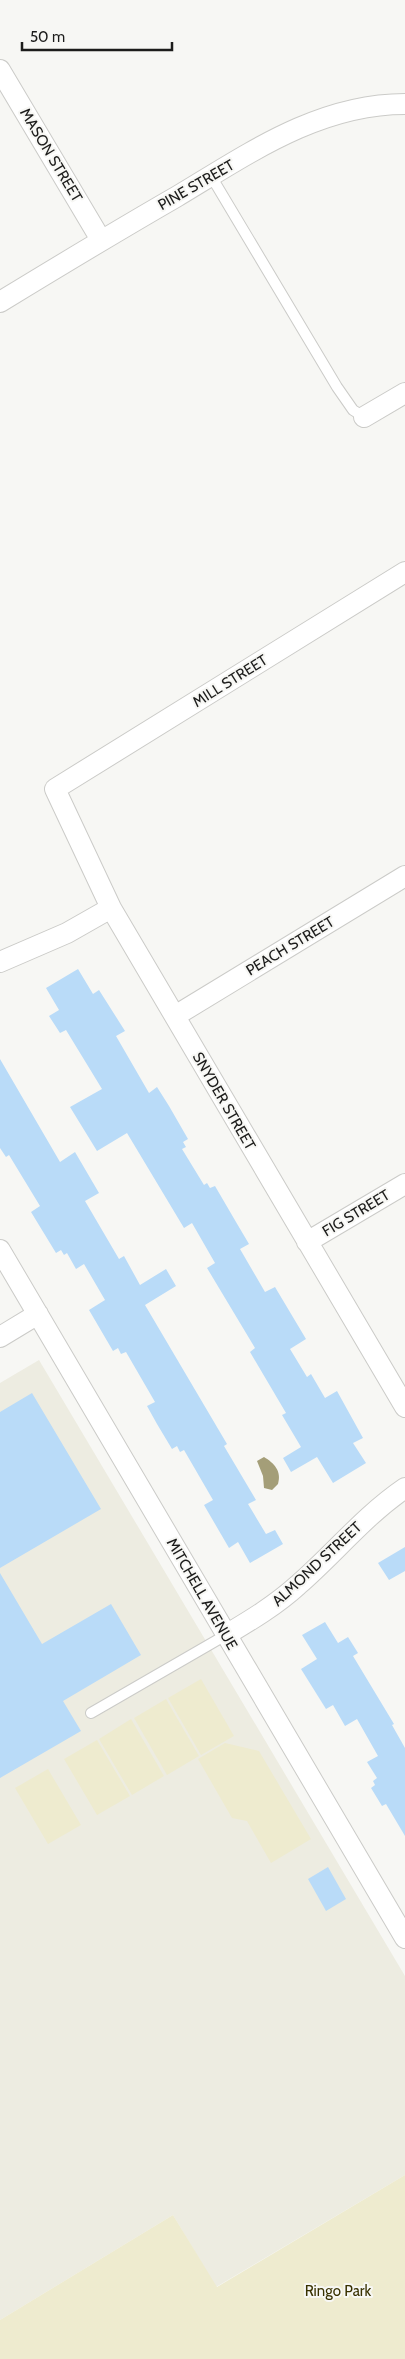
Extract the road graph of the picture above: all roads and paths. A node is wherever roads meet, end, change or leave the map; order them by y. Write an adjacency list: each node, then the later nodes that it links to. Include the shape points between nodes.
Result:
1 (0, 70): 4 (street, MASON STREET)
2 (405, 104): 3 (street, PINE STREET, via 358,107 308,123)
3 (211, 176): 4 (street, PINE STREET); 7 (lane, via 337,387 353,410)
4 (101, 240): 5 (street, PINE STREET)
5 (0, 302)
6 (405, 393): 7 (street)
7 (364, 416)
8 (405, 572): 9 (street, MILL STREET)
9 (54, 789): 11 (street, SNYDER STREET)
10 (405, 876): 13 (street, PEACH STREET)
11 (110, 908): 12 (street, via 67,933); 13 (street, SNYDER STREET)
12 (0, 962)
13 (174, 1016): 15 (street, SNYDER STREET)
14 (405, 1184): 15 (street, FIG STREET)
15 (307, 1242): 19 (street, SNYDER STREET)
16 (0, 1250): 17 (street, MITCHELL AVENUE)
17 (38, 1314): 18 (street); 21 (street, MITCHELL AVENUE)
18 (0, 1337)
19 (405, 1407)
20 (405, 1488): 21 (street, ALMOND STREET, via 370,1513 298,1586 265,1612)
21 (226, 1634): 22 (lane); 23 (street, MITCHELL AVENUE)
22 (91, 1713)
23 (405, 1938)

